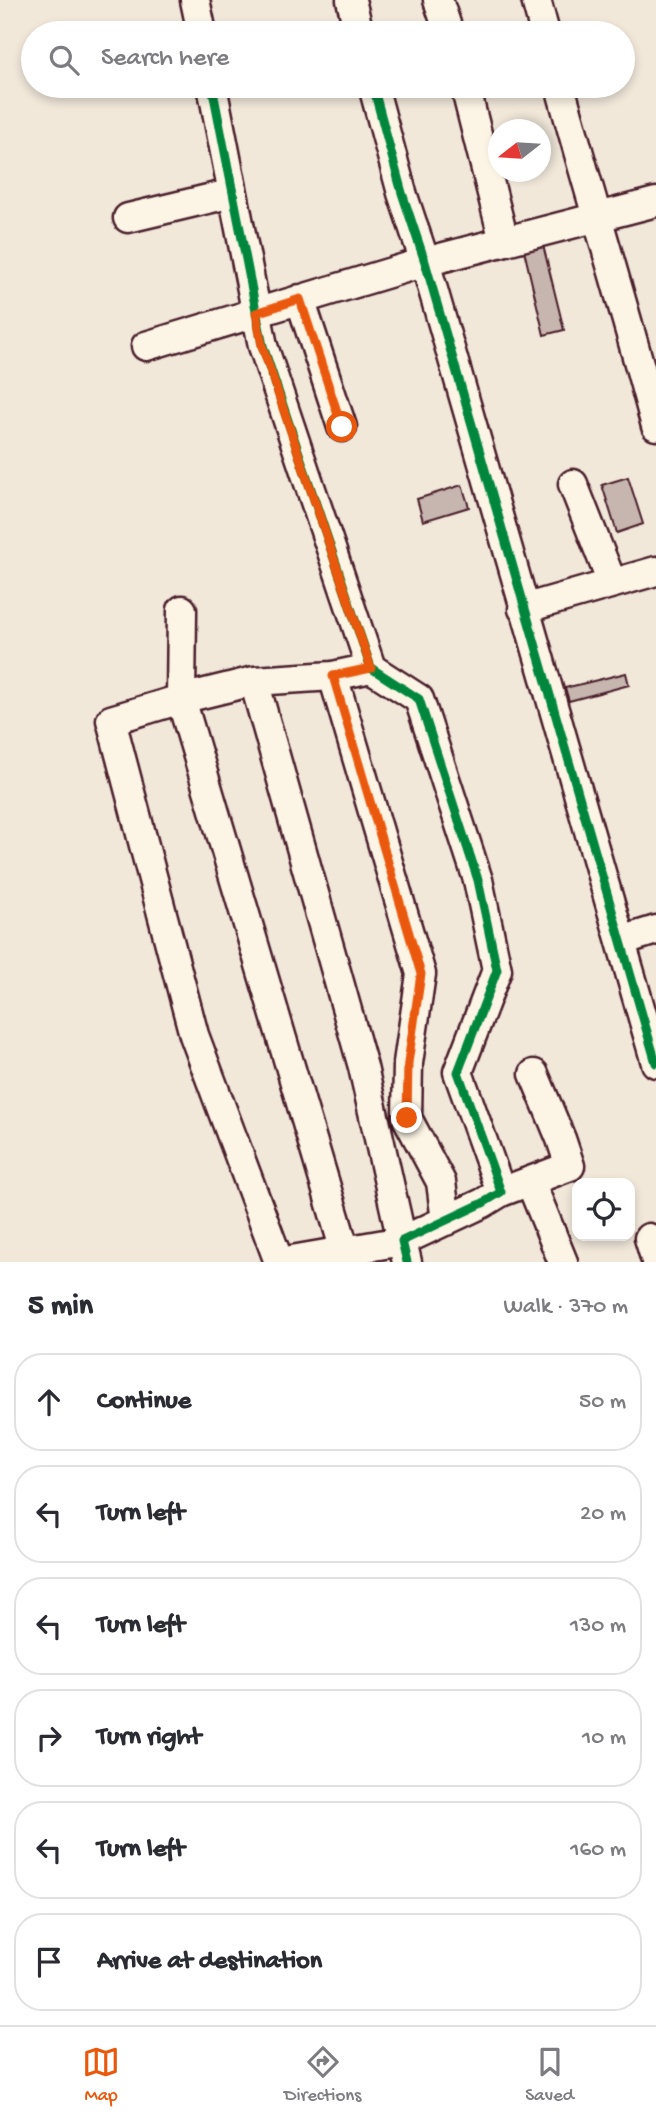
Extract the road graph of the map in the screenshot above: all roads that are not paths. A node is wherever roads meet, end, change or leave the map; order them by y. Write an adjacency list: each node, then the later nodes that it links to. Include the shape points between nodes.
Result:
1 (195, 0): 5 (street)
2 (351, 0): 6 (street)
3 (438, 0): 7 (street)
4 (536, 0): 8 (street)
5 (199, 21)
6 (356, 21)
7 (445, 21)
8 (542, 21)
9 (214, 98): 13 (street)
10 (376, 98): 18 (street)
11 (468, 98): 17 (street)
12 (563, 98): 15 (street)
13 (233, 193): 16 (street); 20 (street)
14 (656, 202): 15 (street)
15 (596, 217): 17 (street); 22 (street)
16 (128, 218)
17 (504, 241): 18 (street)
18 (425, 262): 19 (street); 27 (street)
19 (300, 299): 20 (street); 23 (street)
20 (256, 313): 21 (street); 29 (street, via 262,346)
21 (146, 346)
22 (656, 426)
23 (342, 427)
24 (573, 484): 26 (street)
25 (656, 571): 26 (street)
26 (612, 583): 27 (street)
27 (523, 609): 34 (street)
28 (182, 610): 32 (street)
29 (371, 668): 30 (street); 38 (street, via 419,699 478,880 497,970 458,1072)
30 (333, 676): 31 (street); 39 (street, via 421,974 408,1063 407,1118 441,1182)
31 (254, 681): 32 (street); 41 (street, via 363,1067)
32 (181, 699): 40 (street); 42 (street, via 111,720 194,1035)
33 (656, 930): 34 (street)
34 (621, 941): 35 (street)
35 (656, 1063)
36 (534, 1074): 37 (street, via 569,1166)
37 (530, 1181): 38 (street); 43 (street)
38 (501, 1192): 39 (street)
39 (446, 1221): 41 (street)
40 (345, 1251): 41 (street); 42 (street)
41 (405, 1252)
42 (280, 1262)
43 (563, 1262)

